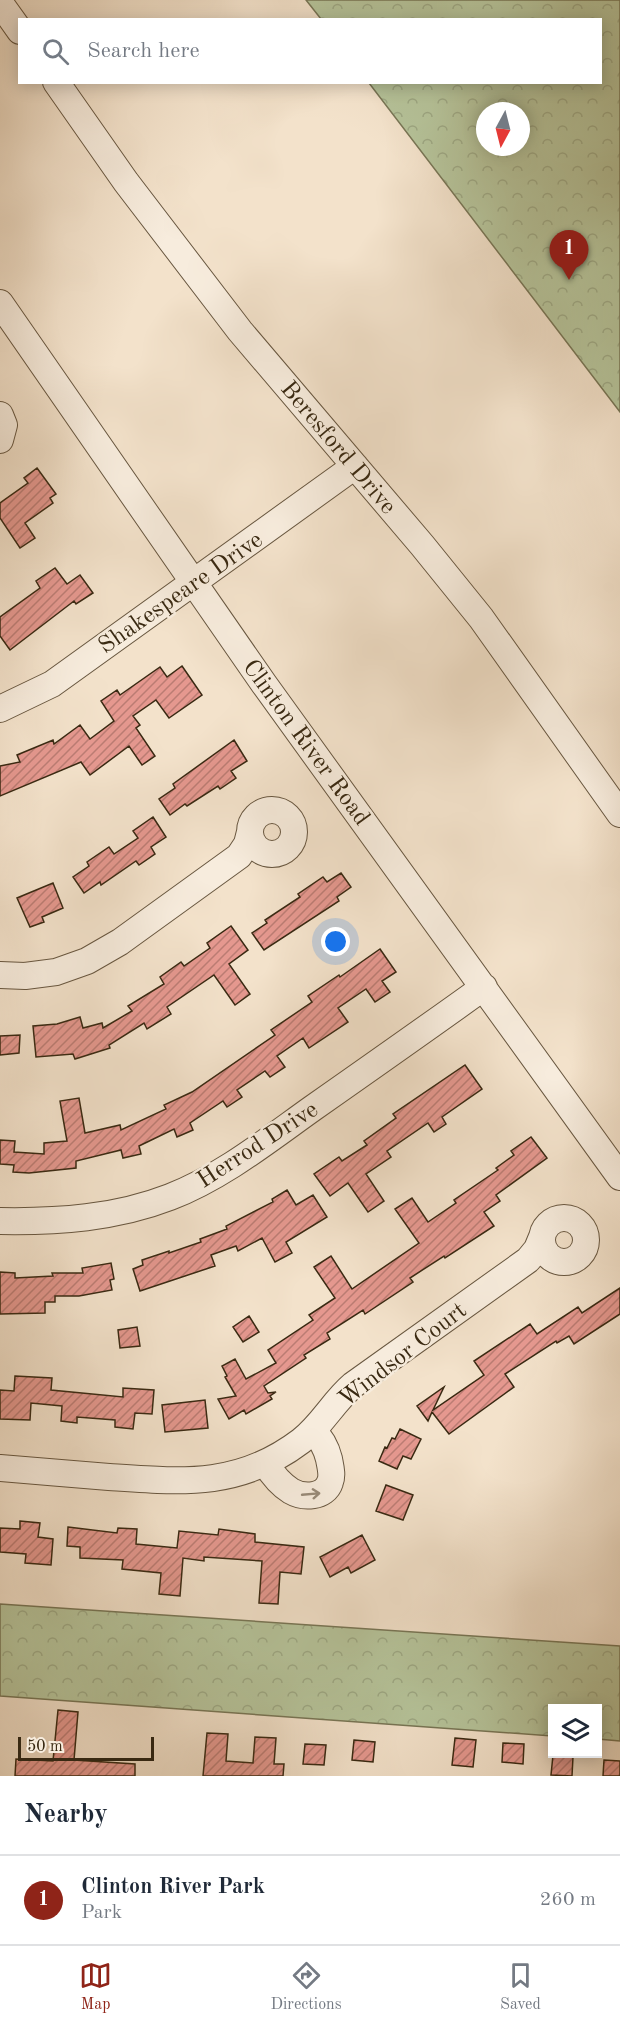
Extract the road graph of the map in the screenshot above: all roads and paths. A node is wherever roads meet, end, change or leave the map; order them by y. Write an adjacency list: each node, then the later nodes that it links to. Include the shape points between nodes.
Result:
1 (0, 3): 2 (street)
2 (18, 28)
3 (57, 84): 7 (street, Beresford Drive, via 126,182 240,331)
4 (0, 303): 8 (street, Clinton River Road)
5 (0, 415): 6 (street, via 4,425)
6 (0, 440)
7 (355, 466): 8 (street, Shakespeare Drive); 10 (street, Beresford Drive, via 481,618)
8 (194, 581): 9 (street, Shakespeare Drive, via 52,684); 15 (street, Clinton River Road)
9 (0, 709)
10 (620, 814)
11 (250, 832): 12 (street, via 255,845); 12 (street, via 261,813 275,810 287,816 294,829 292,842 281,852); 13 (street)
12 (267, 853): 13 (street)
13 (239, 856): 14 (street, via 120,942 87,961 56,972)
14 (0, 975)
15 (484, 987): 16 (street, Clinton River Road); 17 (street, Herrod Drive, via 207,1180 170,1197 89,1218)
16 (620, 1177)
17 (0, 1221)
18 (542, 1237): 19 (street, Windsor Court); 20 (street, via 545,1251); 20 (street, Windsor Court, via 548,1224 561,1218 575,1221 584,1232 585,1246 577,1257)
19 (528, 1260): 20 (street, Windsor Court); 21 (street, Windsor Court, via 353,1385)
20 (556, 1260)
21 (313, 1431): 22 (street, Windsor Court); 22 (street, one-way to 21, via 291,1491 306,1497 321,1493 330,1482 331,1470 322,1439)
22 (266, 1464): 23 (street, Windsor Court, via 220,1478 181,1482)
23 (0, 1468)

